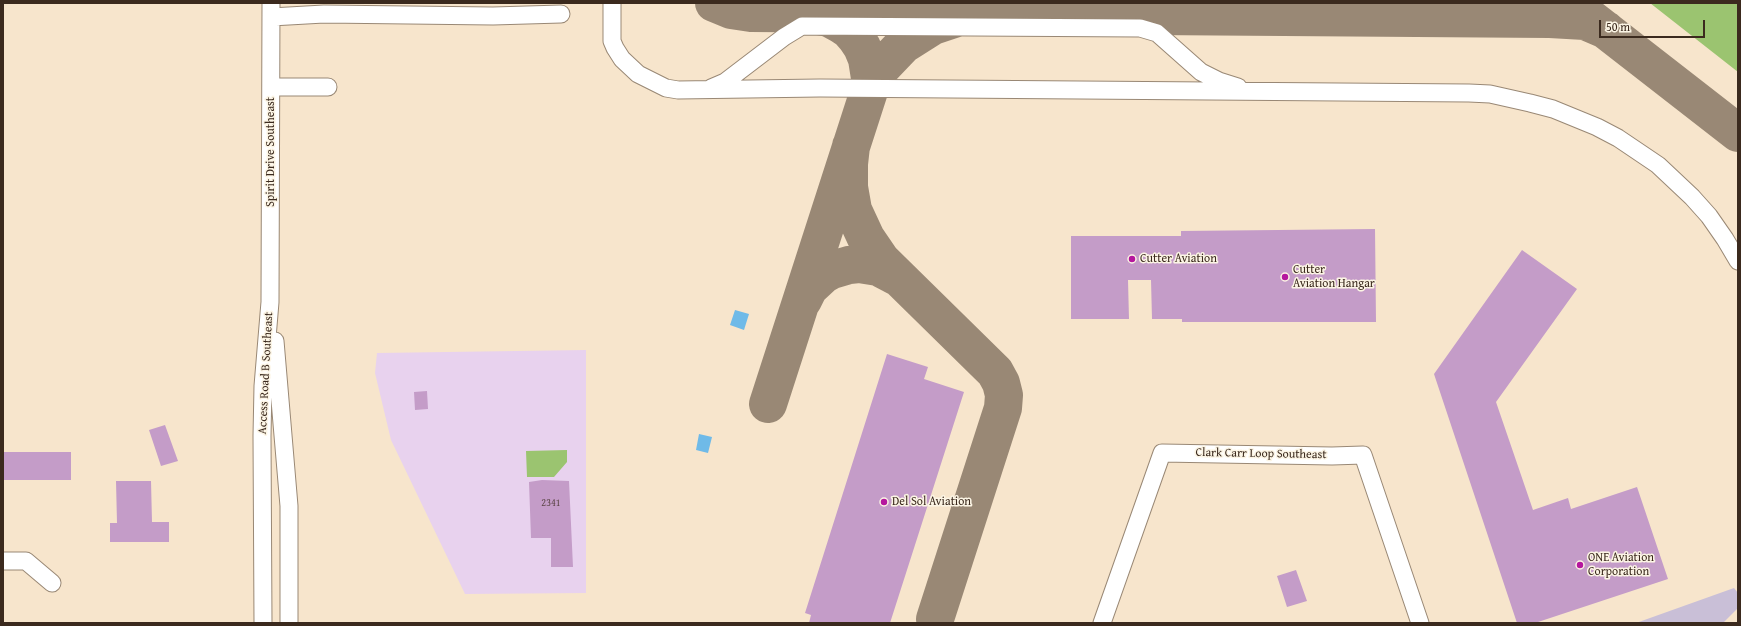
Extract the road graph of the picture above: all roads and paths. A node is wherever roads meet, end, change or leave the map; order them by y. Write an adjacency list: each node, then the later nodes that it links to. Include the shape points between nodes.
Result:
1 (612, 3): 7 (street, via 612,40 627,64 638,74 666,88)
2 (324, 9): 3 (street); 4 (street, via 493,16)
3 (271, 10): 5 (street, Spirit Drive Southeast)
4 (561, 14)
5 (271, 87): 6 (street); 10 (street, Spirit Drive Southeast)
6 (328, 87)
7 (705, 90): 8 (street, via 820,88); 8 (street, via 725,82 795,29 802,26 824,26 1140,28 1157,34 1201,72 1219,81 1243,88)
8 (1273, 92): 9 (street, via 1490,94 1553,109 1618,138 1658,165 1708,216)
9 (1738, 261)
10 (270, 302): 11 (street, Access Road B Southeast, via 280,387); 14 (street, Access Road B Southeast, via 263,386)
11 (289, 506): 15 (street, Access Road B Southeast); 16 (street, via 300,542)
12 (3, 561): 13 (street, via 26,561)
13 (52, 583)
14 (263, 623)
15 (289, 623)
16 (300, 623)
17 (1102, 623): 18 (street, Clark Carr Loop Southeast, via 1162,453 1363,455)
18 (1420, 623)

